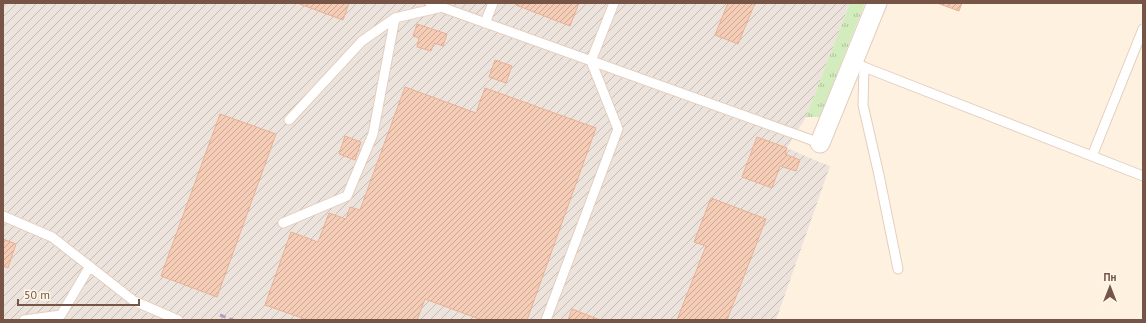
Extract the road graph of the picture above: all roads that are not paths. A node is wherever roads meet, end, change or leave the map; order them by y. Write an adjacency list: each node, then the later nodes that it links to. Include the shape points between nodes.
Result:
1 (430, 3): 5 (lane)
2 (493, 3): 7 (lane)
3 (614, 3): 9 (lane)
4 (877, 3): 10 (street)
5 (442, 7): 6 (lane); 7 (lane)
6 (395, 18): 11 (lane, via 362,42); 16 (lane, via 373,134 347,196)
7 (485, 23): 9 (lane)
8 (1143, 28): 13 (lane)
9 (591, 62): 12 (lane); 21 (lane, via 618,129)
10 (859, 64): 12 (street); 13 (lane); 18 (lane, via 863,105)
11 (289, 120)
12 (820, 143)
13 (1092, 156): 14 (lane)
14 (1143, 176)
15 (3, 216): 17 (lane, via 52,237)
16 (283, 223)
17 (90, 266): 19 (lane, via 61,315); 20 (lane, via 134,301)
18 (898, 269)
19 (24, 320)
20 (178, 320)
21 (546, 320)

